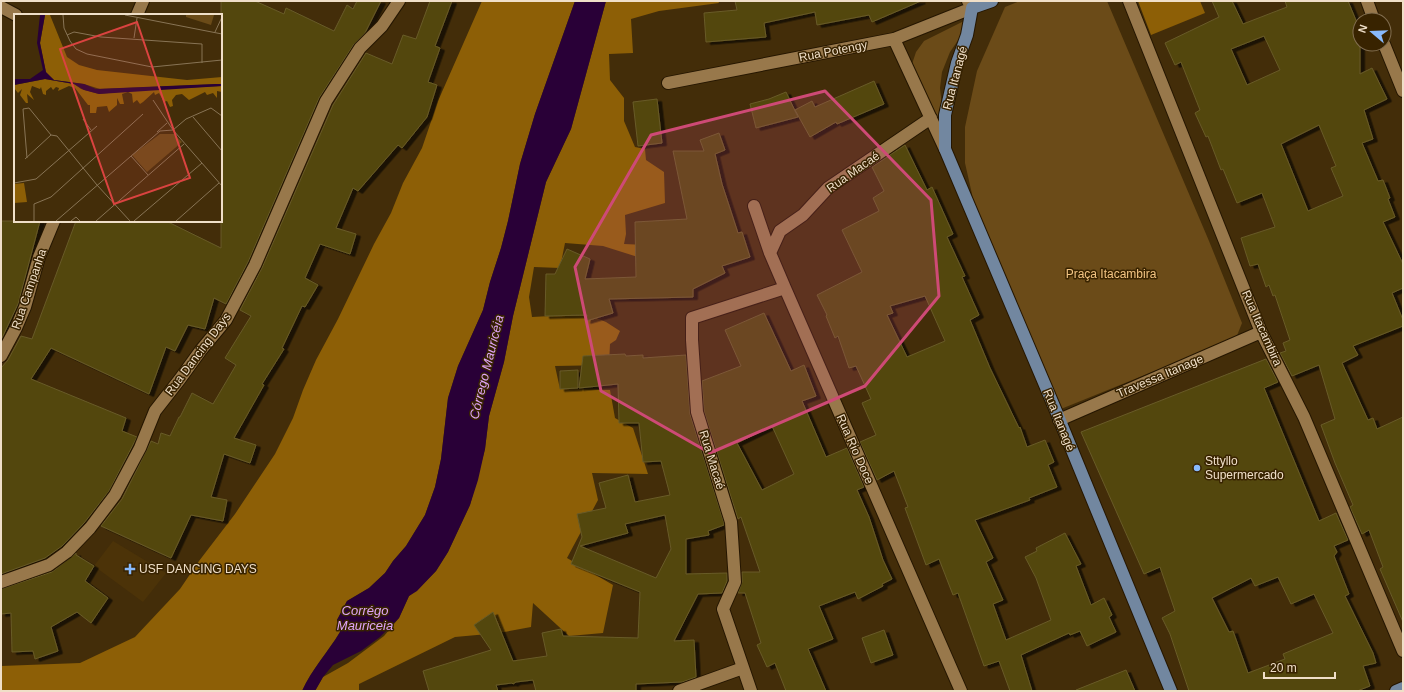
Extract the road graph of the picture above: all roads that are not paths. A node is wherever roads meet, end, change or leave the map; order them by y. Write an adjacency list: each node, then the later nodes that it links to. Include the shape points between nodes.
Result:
1 (143, 1): 10 (street)
2 (399, 1): 24 (street, Rua Dancing Days, via 382,26 360,48 326,101 255,266 226,320 155,411 116,495 67,552 49,565)
3 (992, 1): 6 (main road, Rua Potengy)
4 (1129, 1): 21 (street, Rua Itacambira)
5 (1367, 1): 8 (street)
6 (970, 5): 11 (street, Rua Potengy); 16 (main road, Rua Itanagé, via 967,35 957,63 945,115)
7 (1, 7): 9 (street)
8 (1371, 12)
9 (14, 14)
10 (137, 14)
11 (894, 39): 13 (street, Rua Potengy); 15 (street, Rua Itanagé)
12 (1387, 52): 14 (street)
13 (668, 83)
14 (1403, 91)
15 (931, 118): 16 (street, Rua Itanagé); 19 (street, Rua Macaé, via 828,188 804,215 780,231)
16 (945, 149): 23 (main road, Rua Itanagé)
17 (754, 206): 19 (street, Rua Rio Doce)
18 (54, 222): 22 (street, Rua Campanha, via 39,257 25,308)
19 (770, 253): 20 (street, Rua Rio Doce)
20 (785, 288): 26 (street, Rua Macaé, via 692,318 697,412 731,522 735,582 723,609); 30 (street, Rua Rio Doce)
21 (1262, 332): 23 (street, Travessa Itanage); 25 (street, Rua Itacambira, via 1304,417)
22 (1, 356)
23 (1059, 420): 31 (main road, Rua Itanagé)
24 (1, 582)
25 (1403, 651)
26 (743, 668): 28 (street); 29 (street, Rua Macaé)
27 (1403, 688): 32 (main road)
28 (679, 691)
29 (751, 691)
30 (961, 691)
31 (1171, 691)
32 (1396, 691)

